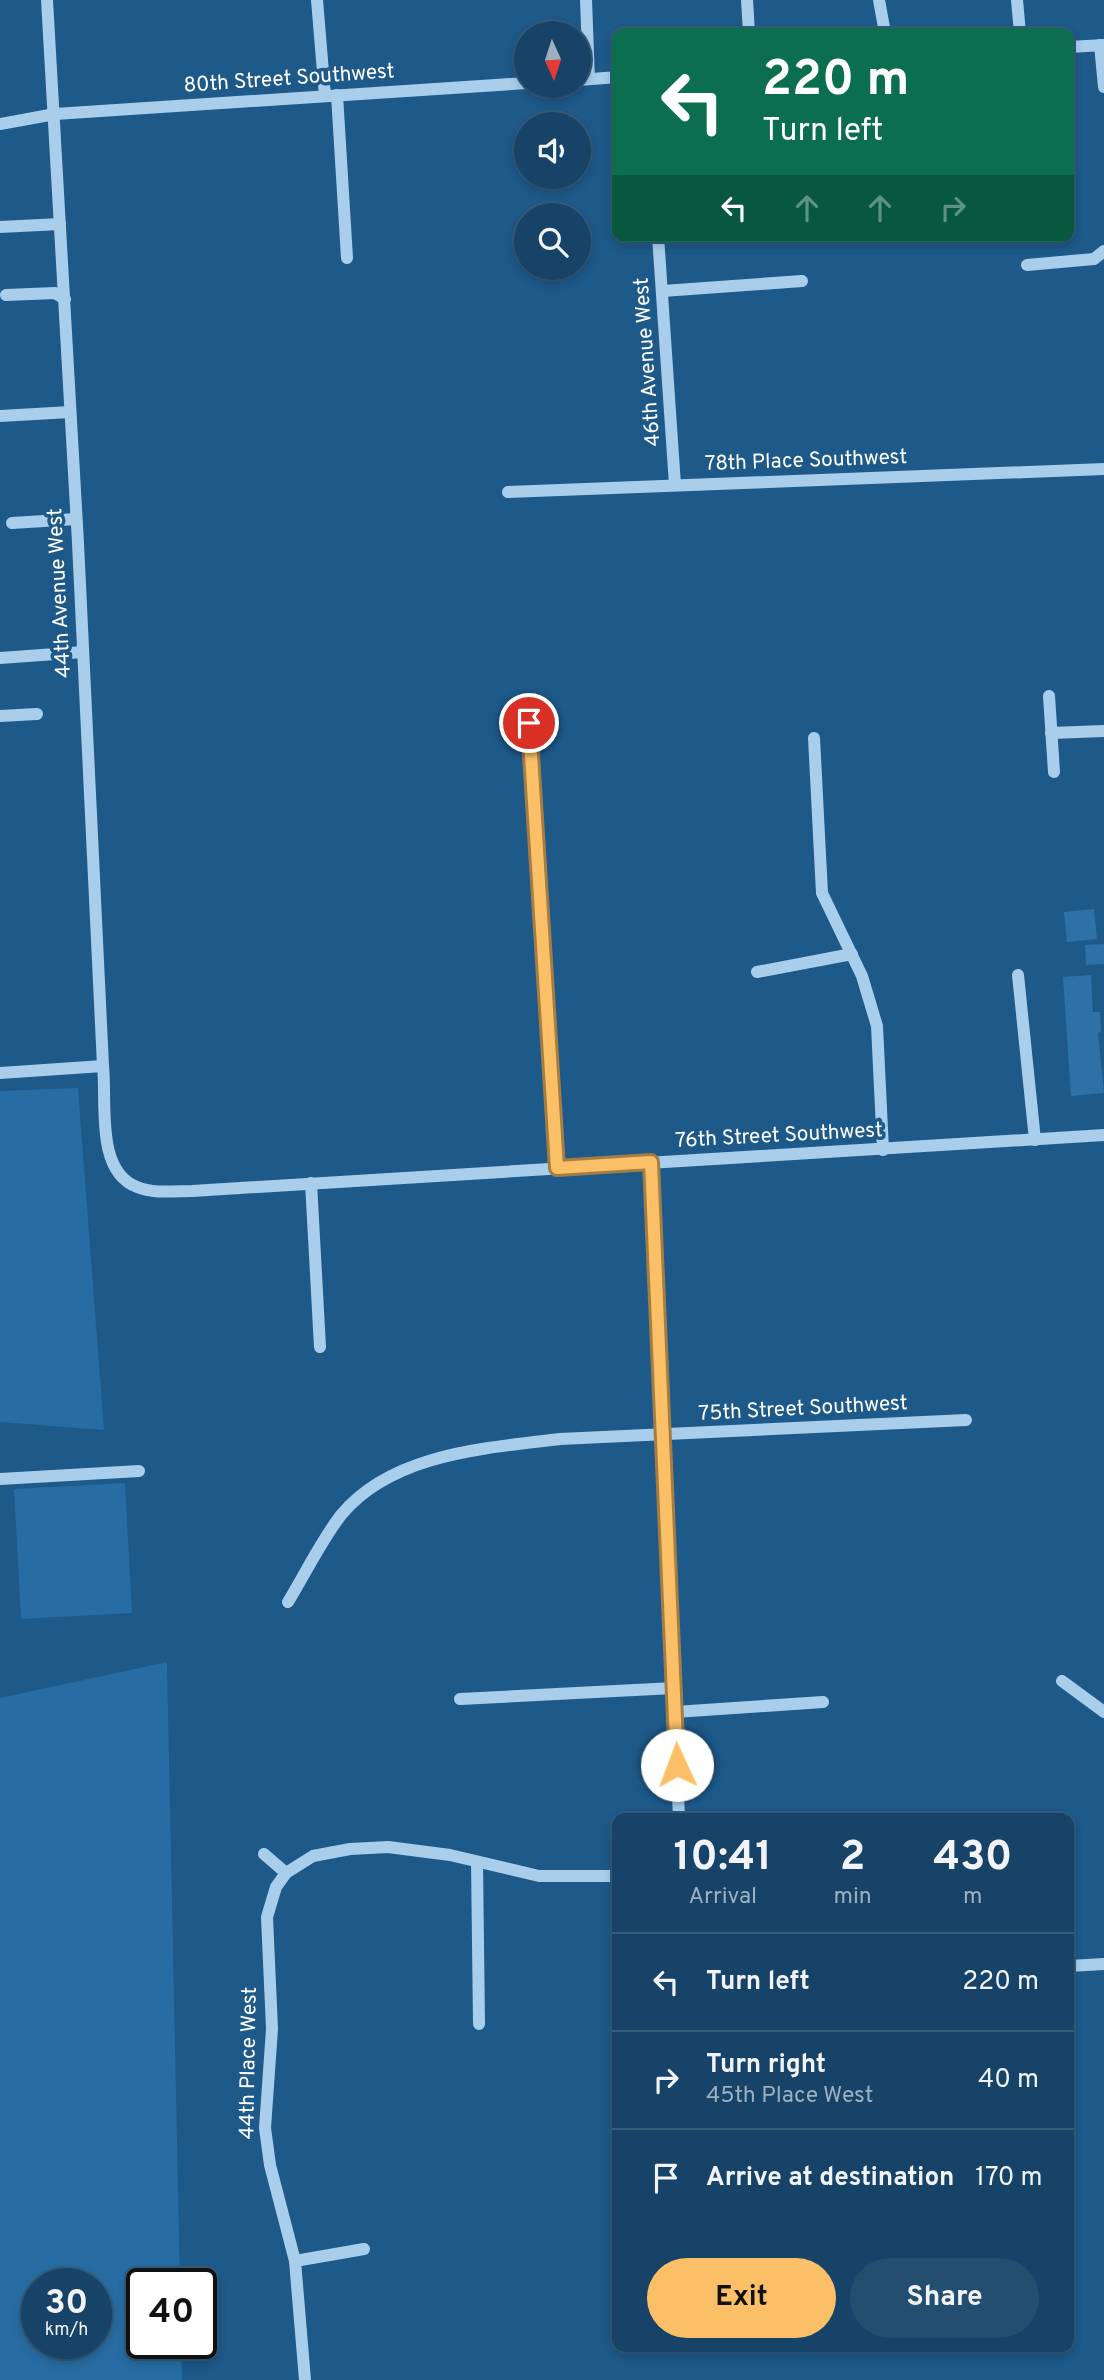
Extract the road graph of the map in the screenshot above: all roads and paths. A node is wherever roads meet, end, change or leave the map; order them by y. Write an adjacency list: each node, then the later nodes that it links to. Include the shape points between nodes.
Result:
1 (47, 0): 18 (street, 44th Avenue West)
2 (317, 0): 17 (street)
3 (586, 0): 7 (street)
4 (747, 0): 8 (street)
5 (879, 0): 9 (street)
6 (1017, 0): 10 (street)
7 (585, 21)
8 (749, 28)
9 (884, 28)
10 (1020, 28)
11 (1102, 45): 12 (street); 16 (street)
12 (1074, 47)
13 (612, 77): 14 (street)
14 (592, 79)
15 (514, 84): 17 (street, 80th Street Southwest)
16 (1104, 88)
17 (331, 96): 18 (street, 80th Street Southwest); 24 (street)
18 (55, 114): 19 (street, 80th Street Southwest); 20 (street, 44th Avenue West)
19 (0, 124)
20 (60, 224): 21 (street); 29 (street, 44th Avenue West)
21 (0, 227)
22 (659, 242): 27 (street, 46th Avenue West)
23 (1104, 251): 25 (street, via 1094,259)
24 (347, 258)
25 (1027, 265)
26 (802, 281): 27 (street)
27 (663, 290): 33 (street, 46th Avenue West)
28 (6, 295): 29 (street, via 55,293)
29 (65, 299): 30 (street, 44th Avenue West)
30 (70, 412): 31 (street); 35 (street, 44th Avenue West)
31 (0, 416)
32 (1104, 469): 33 (street, 78th Place Southwest)
33 (675, 485): 34 (street, 78th Place Southwest)
34 (508, 492)
35 (76, 519): 36 (street); 37 (street, 44th Avenue West)
36 (12, 523)
37 (83, 652): 38 (street); 50 (street, 44th Avenue West)
38 (0, 657)
39 (1049, 696): 44 (street)
40 (37, 714): 41 (street)
41 (0, 716)
42 (529, 723): 56 (street)
43 (1104, 731): 44 (street)
44 (1051, 733): 46 (street)
45 (814, 738): 47 (street, via 822,893)
46 (1054, 772)
47 (852, 954): 48 (street); 54 (street, via 877,1026)
48 (757, 972)
49 (1018, 975): 53 (street)
50 (103, 1066): 51 (street); 57 (street, 44th Avenue West, via 109,1148)
51 (0, 1073)
52 (1104, 1135): 53 (street, 76th Street Southwest)
53 (1035, 1140): 54 (street, 76th Street Southwest)
54 (883, 1150): 55 (street, 76th Street Southwest)
55 (651, 1162): 56 (street, 76th Street Southwest); 61 (street)
56 (557, 1168): 58 (street, 76th Street Southwest)
57 (124, 1180): 58 (street, 76th Street Southwest, via 153,1191 192,1192)
58 (311, 1183): 59 (street)
59 (320, 1347)
60 (966, 1420): 61 (street, 75th Street Southwest)
61 (661, 1435): 64 (street, 75th Street Southwest, via 499,1446 411,1467 372,1488 342,1515); 66 (street)
62 (139, 1471): 63 (street)
63 (0, 1479)
64 (288, 1602)
65 (1062, 1681): 70 (street)
66 (674, 1688): 67 (street); 69 (street)
67 (460, 1699)
68 (823, 1702): 69 (street)
69 (675, 1712): 71 (street)
70 (1104, 1712)
71 (679, 1813)
72 (264, 1854): 74 (street)
73 (477, 1862): 74 (street, via 418,1849 350,1849 313,1856); 75 (street, via 565,1879); 78 (street)
74 (286, 1873): 80 (street, 44th Place West, via 276,1887 267,1917 272,2029 264,2109 266,2142)
75 (612, 1876)
76 (1104, 1964): 77 (street)
77 (1074, 1966)
78 (479, 2024)
79 (364, 2249): 80 (street)
80 (295, 2260): 81 (street, 44th Place West)
81 (305, 2380)

